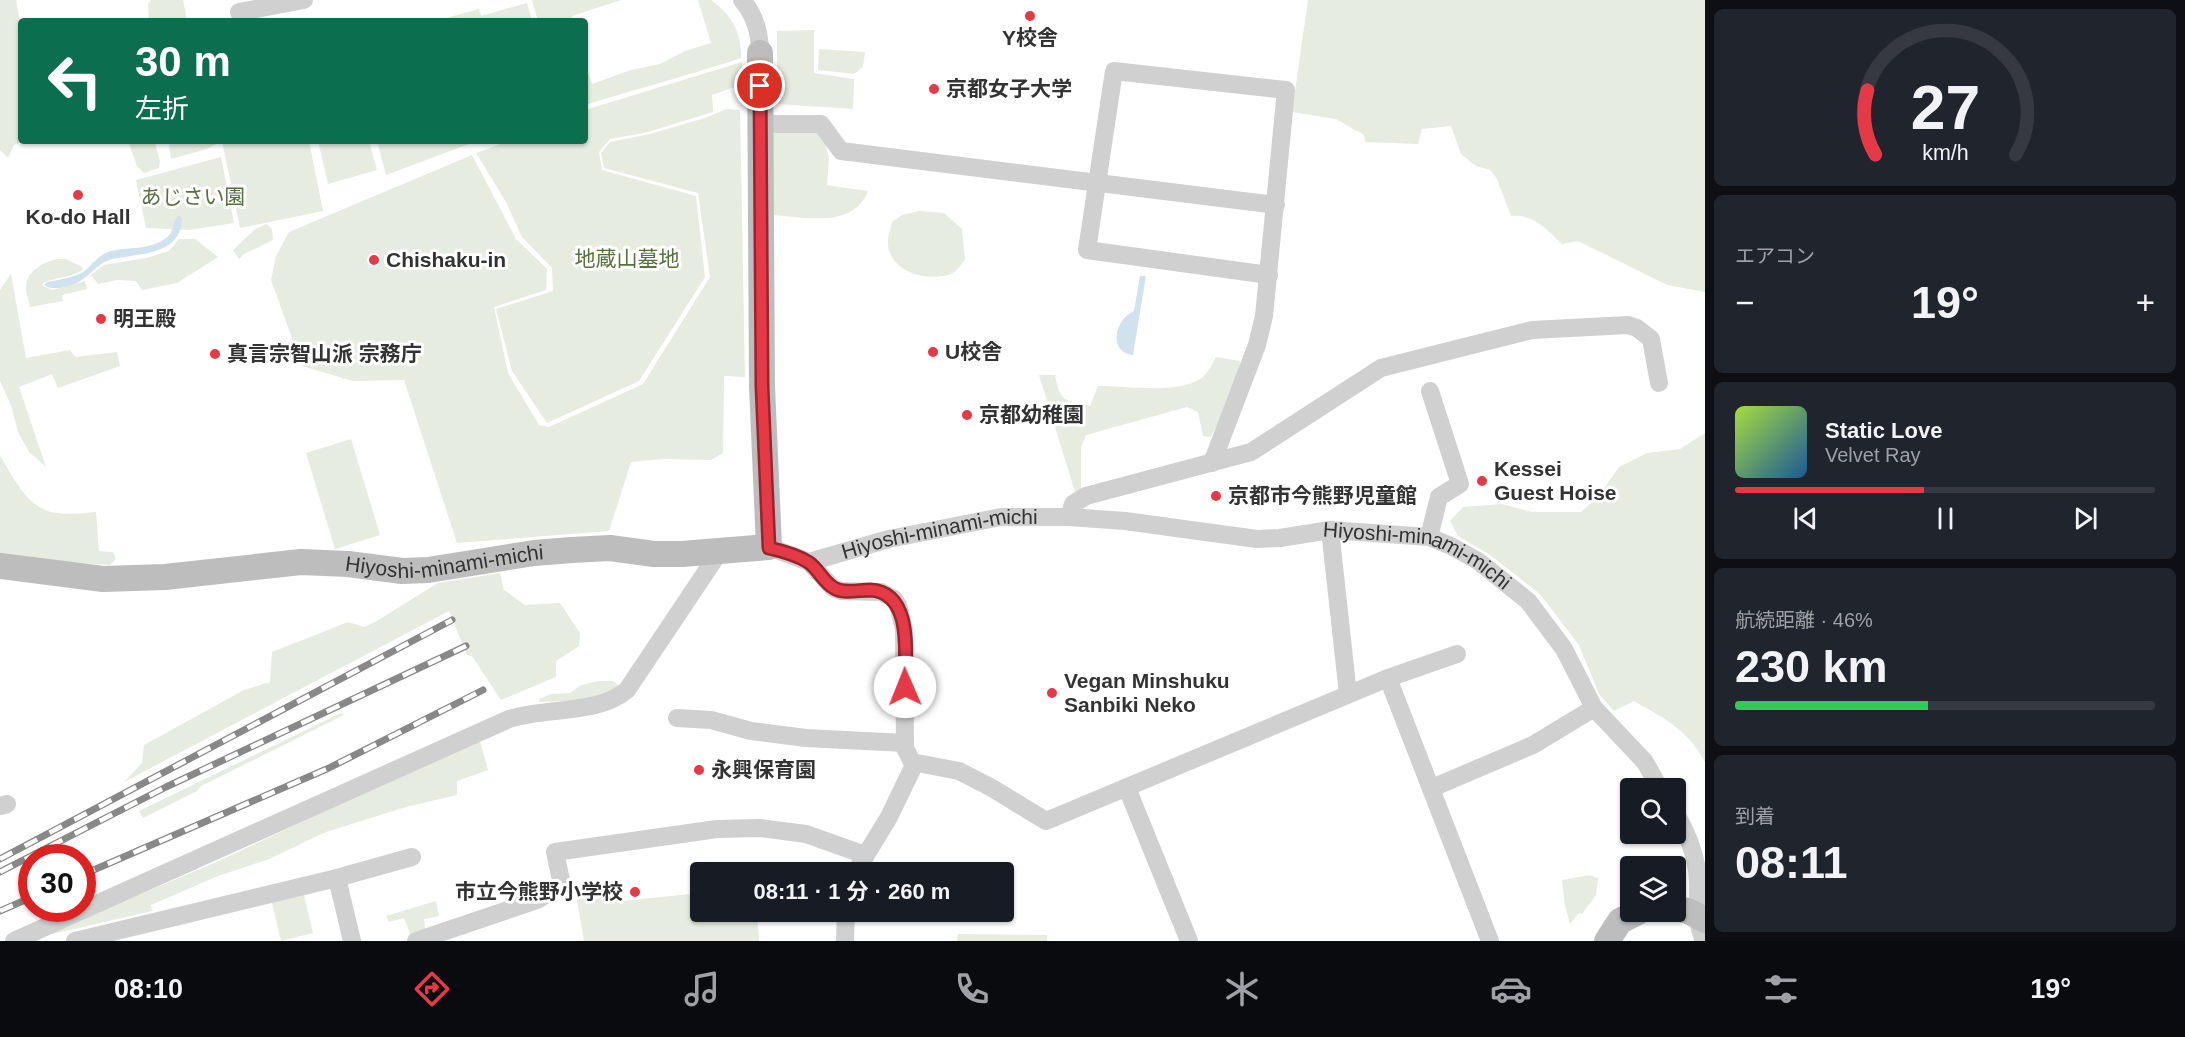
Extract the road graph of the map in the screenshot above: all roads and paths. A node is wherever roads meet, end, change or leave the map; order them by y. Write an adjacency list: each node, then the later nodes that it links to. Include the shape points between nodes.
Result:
1 (304, 0): 3 (street)
2 (742, 0): 4 (street, via 755,20)
3 (239, 12)
4 (760, 53): 5 (street)
5 (761, 124): 6 (street, via 821,124 841,151); 15 (street, via 762,386)
6 (1097, 183): 7 (street); 7 (street, via 1114,71 1286,90); 8 (street, via 1087,250)
7 (1276, 205): 8 (street)
8 (1269, 275): 11 (street, via 1257,345)
9 (1659, 383): 11 (street, via 1651,339 1637,328 1532,330 1381,368 1251,452)
10 (1430, 391): 14 (street, via 1461,484 1439,497)
11 (1212, 463): 12 (street, via 1086,496 1073,504)
12 (1069, 518): 13 (street, Hiyoshi-minami-michi, via 1125,521 1257,539); 17 (street, Hiyoshi-minami-michi, via 1001,518 890,539)
13 (1330, 530): 14 (street, Hiyoshi-minami-michi); 21 (street)
14 (1429, 537): 22 (street, Hiyoshi-minami-michi, via 1465,553 1524,596 1564,649)
15 (769, 548): 16 (street, Hiyoshi-minami-michi); 17 (street, Hiyoshi-minami-michi)
16 (720, 552): 18 (street, Hiyoshi-minami-michi, via 654,554 610,548 534,553 428,570 301,562 165,577 103,579); 37 (street, via 619,697 602,704 509,718)
17 (809, 562): 24 (street, via 833,588 881,592 898,605 904,629)
18 (0, 566)
19 (1457, 654): 20 (street)
20 (1389, 678): 21 (street); 28 (street)
21 (1348, 694): 27 (street)
22 (1594, 708): 26 (street, Hiyoshi-minami-michi, via 1645,762); 28 (street, via 1533,745)
23 (677, 718): 24 (street, via 711,720 798,738)
24 (905, 743): 25 (street, via 909,758)
25 (915, 763): 27 (street, via 959,771 1046,821); 30 (street)
26 (1654, 778)
27 (1128, 788): 42 (street)
28 (1432, 788): 43 (street)
29 (1686, 834): 34 (street, via 1697,868)
30 (865, 855): 32 (street); 40 (street, via 806,834 760,828 717,829 555,852 562,885 555,892)
31 (411, 856): 33 (street)
32 (861, 862)
33 (337, 878): 38 (street); 39 (street)
34 (1693, 914): 45 (street)
35 (1620, 921): 44 (street)
36 (846, 922): 41 (street)
37 (14, 941)
38 (75, 941)
39 (352, 941)
40 (417, 941)
41 (845, 941)
42 (1189, 941)
43 (1490, 941)
44 (1607, 941)
45 (1704, 941)

